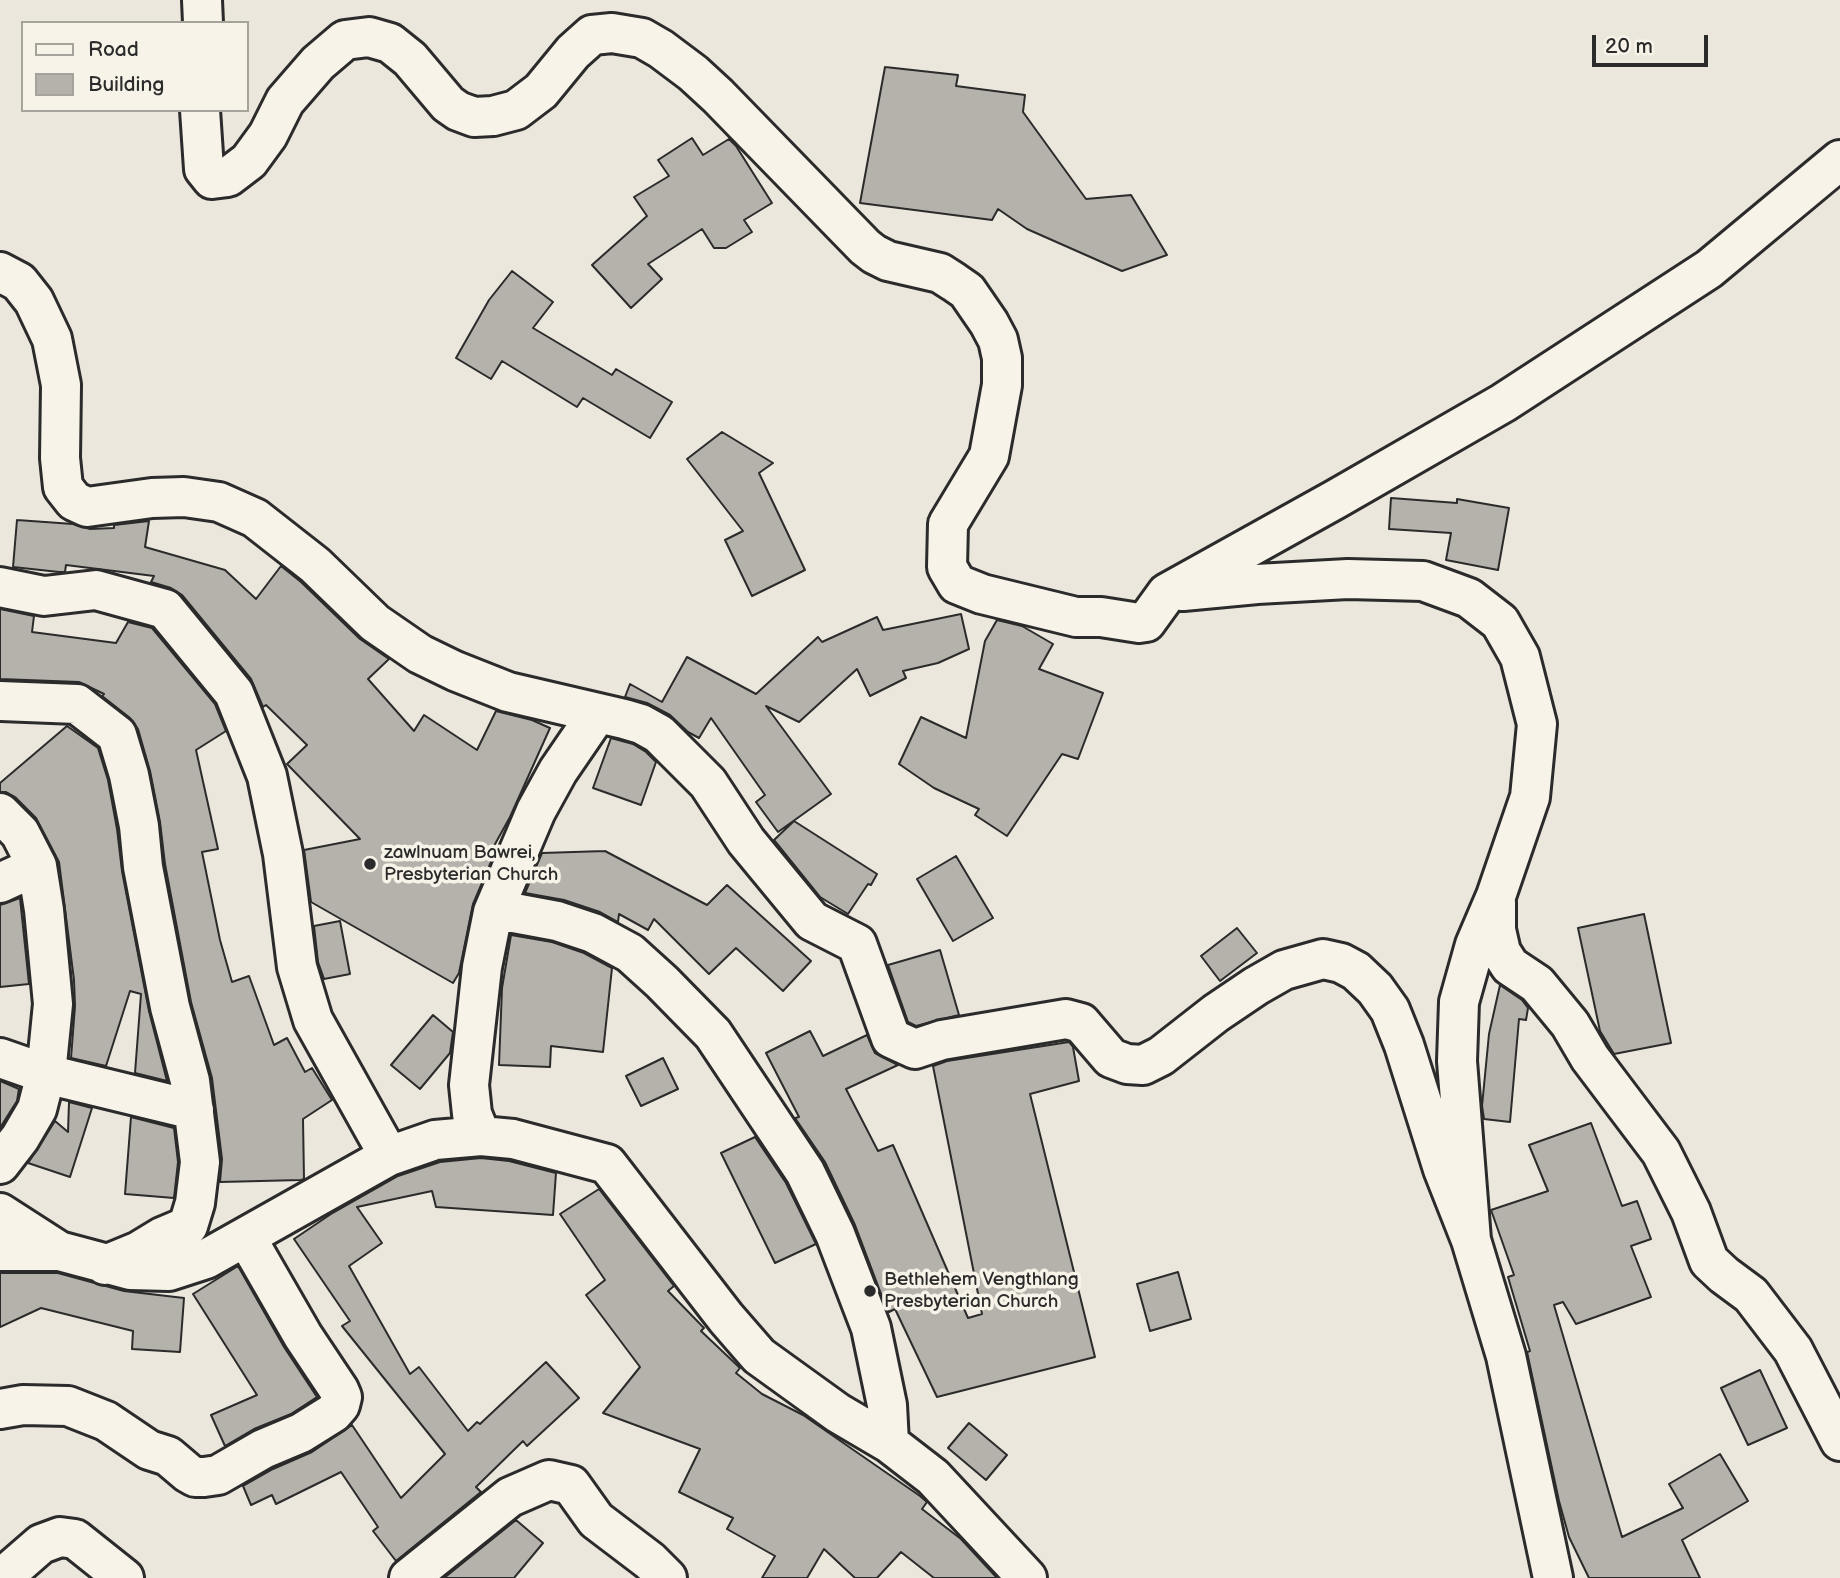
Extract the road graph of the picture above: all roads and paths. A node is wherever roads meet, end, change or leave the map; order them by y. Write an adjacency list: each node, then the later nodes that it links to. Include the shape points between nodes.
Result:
1 (202, 0): 2 (street)
2 (203, 21)
3 (200, 112): 7 (street, via 204,169 212,178 228,177 249,161 285,102 310,72 345,40 369,37 390,43 448,104 474,117 516,110 592,35 642,38 693,73 874,254 947,277 967,291 989,323 1002,358 1002,385 989,456 948,524 947,567 957,583 982,594 1076,617 1139,623 1146,622)
4 (1840, 159): 7 (street, via 1709,269 1503,403)
5 (0, 272): 9 (street, via 19,282 34,301 52,339 61,385 63,487 74,501 88,507 152,498 219,502 255,518 315,565 375,623 420,654 508,692)
6 (0, 587): 19 (street, via 44,596 96,590 165,609 234,693 267,776 283,854 297,967 313,1020)
7 (1167, 593): 13 (street, via 1348,579 1423,581 1469,597 1500,622 1520,657 1537,724 1530,797)
8 (0, 701): 17 (street, via 77,704 117,735 132,788 160,956)
9 (597, 714): 14 (street, via 536,811); 23 (street, via 641,724 659,734 708,783 746,841 812,921 857,944 891,1038 915,1049 1066,1019 1081,1023 1111,1058 1143,1065 1284,970 1323,959 1356,971 1390,1010)
10 (0, 813): 11 (street, via 20,833)
11 (37, 866): 12 (street); 16 (street, via 53,1004)
12 (0, 883)
13 (1496, 896): 23 (street, via 1475,945 1459,1002 1457,1061); 28 (street, via 1501,952 1510,966 1537,984 1570,1024 1661,1152 1709,1261 1751,1295 1793,1350)
14 (493, 912): 18 (street, via 480,979 469,1085 472,1114); 29 (street, via 558,921 593,933 630,954 713,1034 805,1172 835,1234 871,1328)
15 (0, 1058): 16 (street)
16 (47, 1074): 17 (street); 20 (street, via 37,1109)
17 (194, 1110): 26 (street, via 200,1162 188,1226)
18 (481, 1136): 19 (street, via 435,1140); 29 (street, via 513,1139 607,1164 759,1356 838,1413)
19 (389, 1156): 22 (street)
20 (0, 1164)
21 (0, 1213): 25 (street)
22 (246, 1237): 26 (street, via 206,1259 169,1271); 27 (street, via 339,1390 340,1405 333,1413 218,1475 204,1478 188,1473 168,1456 149,1450 106,1421 68,1406)
23 (1471, 1240): 35 (street, via 1506,1356)
24 (0, 1251): 25 (street)
25 (59, 1251): 26 (street)
26 (105, 1265)
27 (0, 1409)
28 (1840, 1441)
29 (890, 1443): 34 (street, via 933,1477)
30 (418, 1575): 33 (street, via 510,1497 550,1480 571,1485 596,1520)
31 (2, 1578): 32 (street, via 41,1544 60,1537 75,1539)
32 (124, 1578)
33 (667, 1578)
34 (1027, 1578)
35 (1553, 1578)

